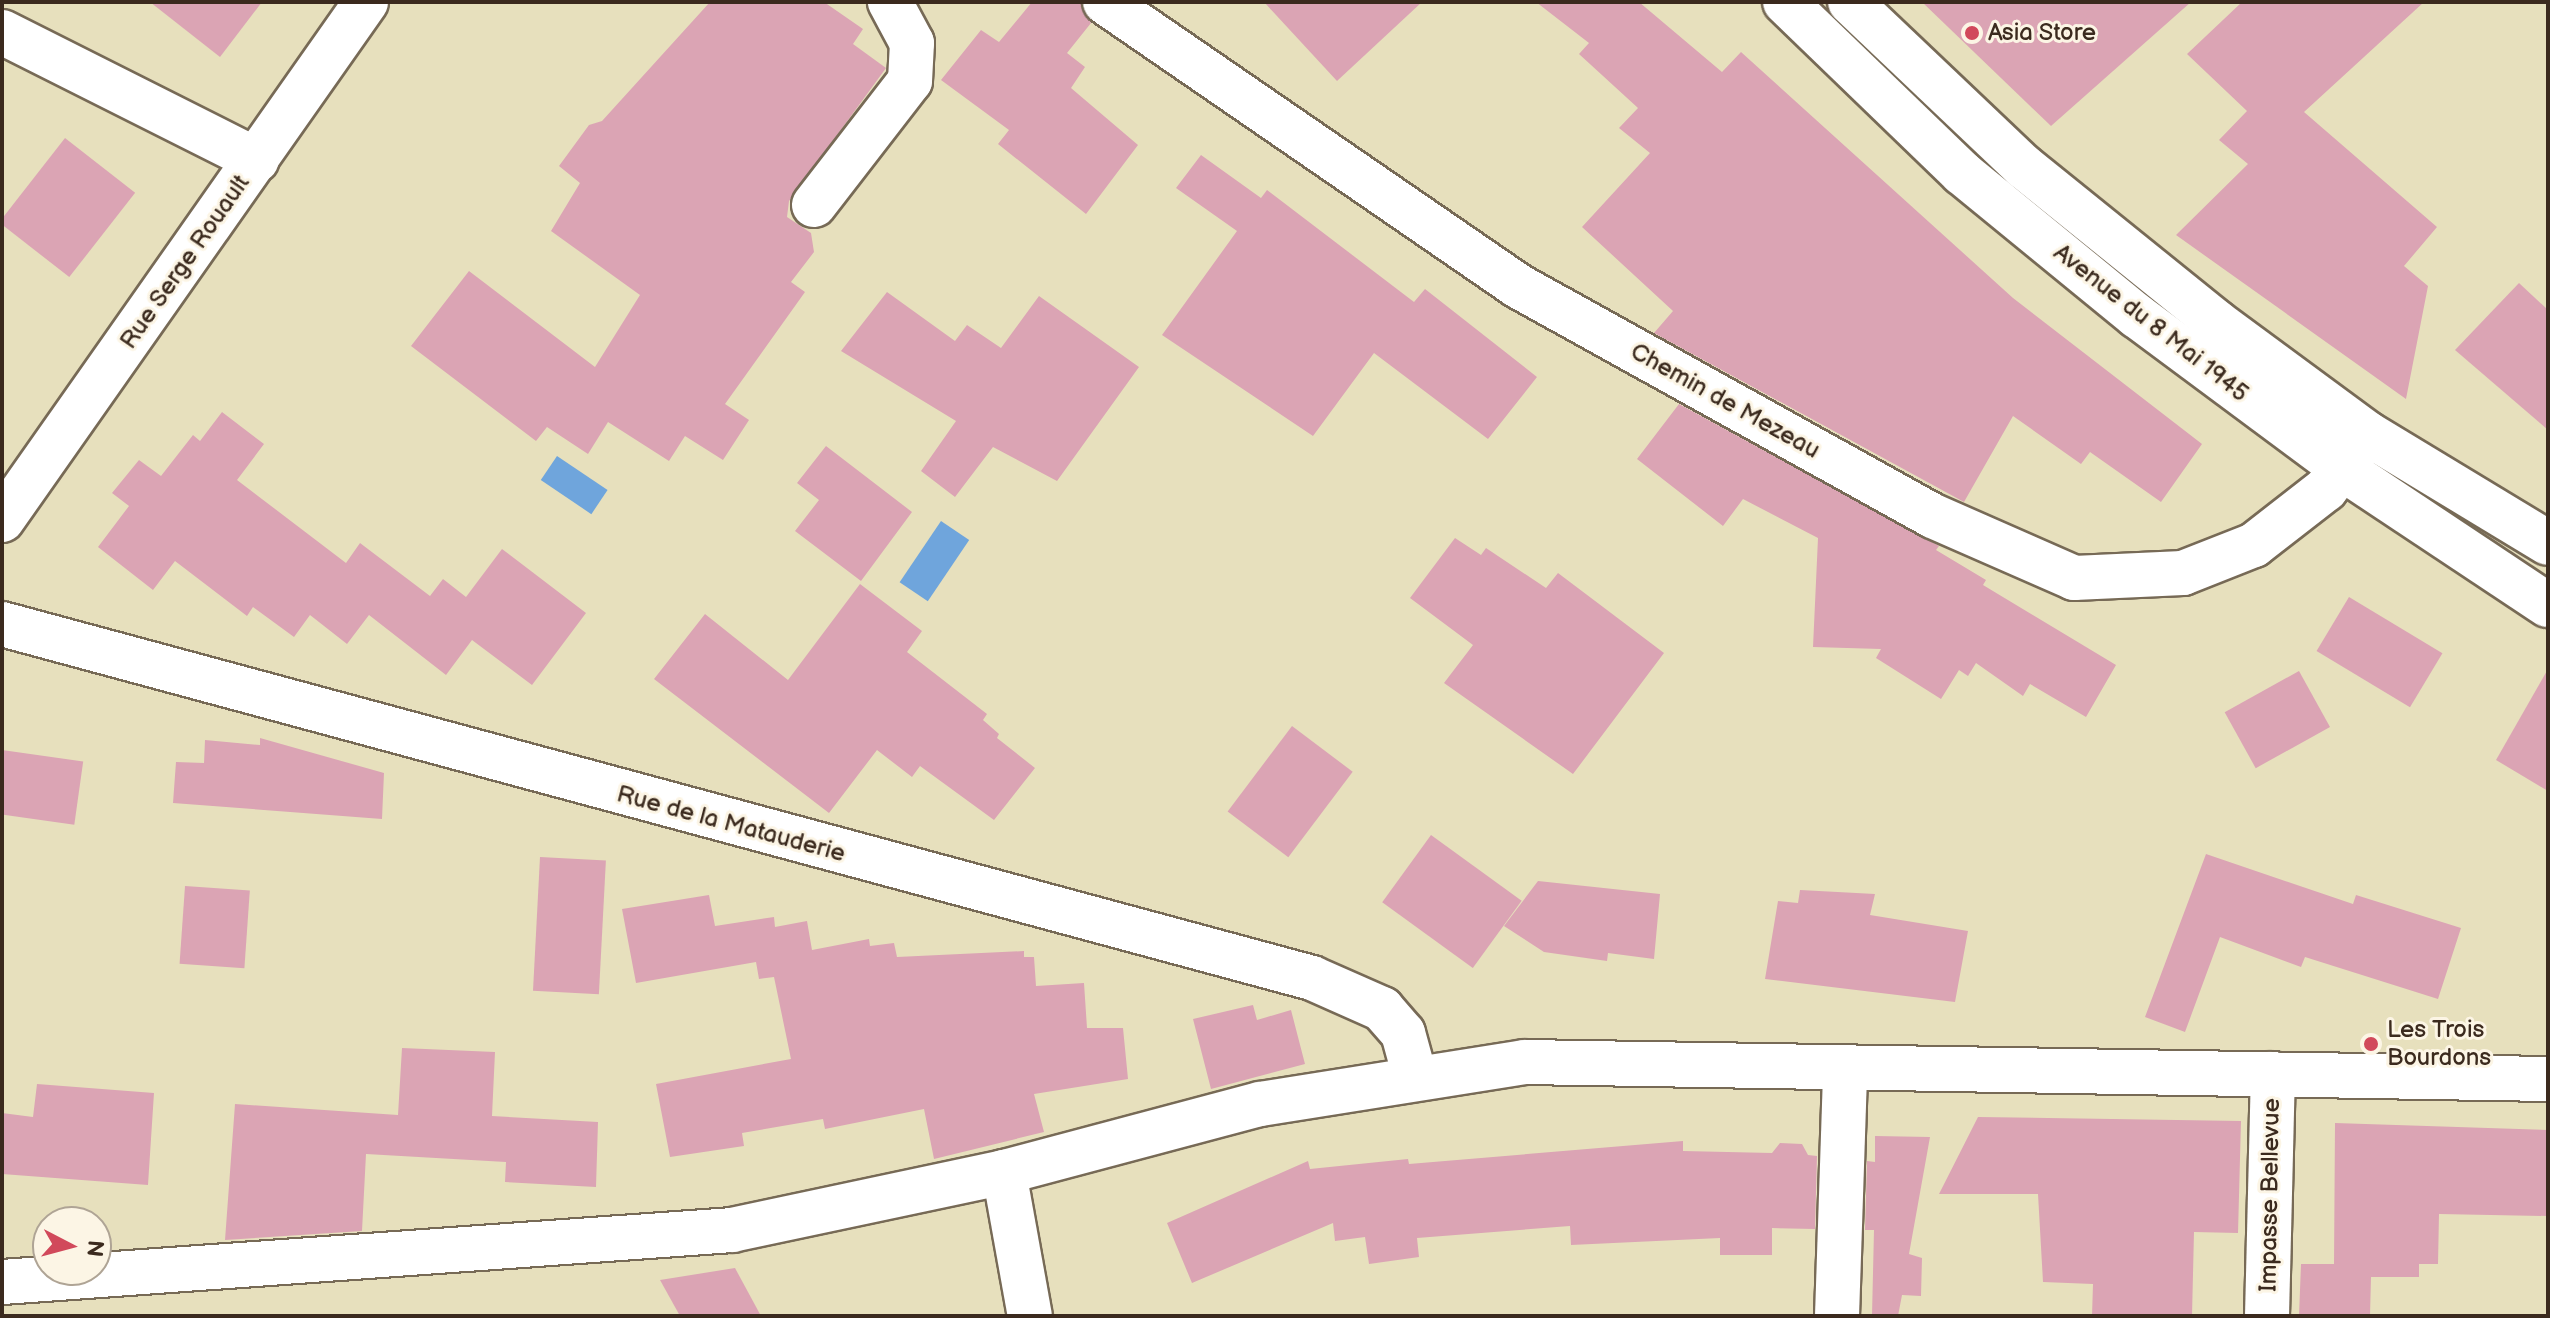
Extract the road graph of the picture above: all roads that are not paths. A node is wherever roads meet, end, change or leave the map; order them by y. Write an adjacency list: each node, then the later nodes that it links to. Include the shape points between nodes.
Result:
1 (366, 2): 7 (street, Rue Serge Rouault)
2 (890, 2): 8 (street, via 912,43 910,81)
3 (1105, 2): 10 (street, Chemin de Mezeau, via 1518,286 1933,516 2074,578 2183,573 2254,545 2326,489)
4 (1785, 2): 10 (street, Avenue du 8 Mai 1945, via 1962,173 2137,316)
5 (1850, 2): 9 (street, Avenue du 8 Mai 1945, via 2024,167 2216,322)
6 (2, 32): 7 (street)
7 (257, 160): 11 (street, Rue Serge Rouault)
8 (814, 205)
9 (2368, 434): 10 (street, Chemin de Mezeau); 12 (street, Avenue du 8 Mai 1945)
10 (2343, 469): 13 (street, Avenue du 8 Mai 1945)
11 (2, 520)
12 (2548, 543)
13 (2548, 605)
14 (2, 624): 17 (street, Rue de la Matauderie, via 1312,978 1382,1009 1403,1033)
15 (1845, 1069): 16 (street); 17 (street, via 1524,1062); 22 (street)
16 (2273, 1074): 18 (street); 23 (street, Impasse Bellevue)
17 (1415, 1077): 19 (street, via 1260,1104)
18 (2548, 1079)
19 (1004, 1172): 20 (street, via 732,1230); 21 (street)
20 (2, 1282)
21 (1030, 1316)
22 (1837, 1316)
23 (2267, 1316)

